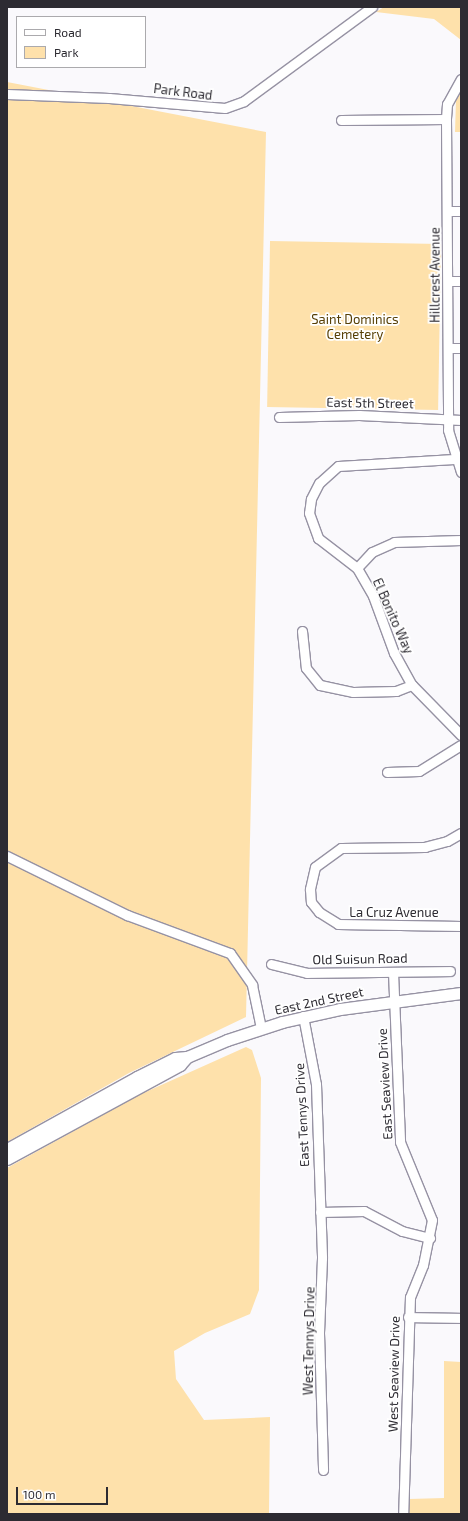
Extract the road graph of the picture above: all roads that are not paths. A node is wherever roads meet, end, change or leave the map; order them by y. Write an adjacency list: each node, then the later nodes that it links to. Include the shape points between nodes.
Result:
1 (372, 7): 3 (street, Park Road, via 244,101 225,108 109,98)
2 (461, 79): 5 (street, Hillcrest Avenue, via 446,104)
3 (7, 94)
4 (341, 120): 5 (street)
5 (446, 120): 6 (street, Hillcrest Avenue)
6 (448, 211): 7 (street); 8 (street, Hillcrest Avenue)
7 (461, 211)
8 (448, 281): 9 (street); 10 (street, Hillcrest Avenue)
9 (461, 281)
10 (448, 348): 11 (street); 13 (street, Hillcrest Avenue)
11 (461, 348)
12 (279, 417): 13 (street, East 5th Street)
13 (448, 418): 14 (street, East 5th Street); 15 (street, Hillcrest Avenue)
14 (461, 420)
15 (454, 459): 16 (street, Hillcrest Avenue); 18 (street, El Bonito Way, via 347,463 319,483 310,499 309,513 314,527 329,548)
16 (461, 472)
17 (461, 540): 18 (street, via 394,542 372,552)
18 (357, 568): 20 (street, El Bonito Way, via 373,596 394,653)
19 (302, 631): 20 (street, via 306,668 320,685 353,692 396,691)
20 (412, 685): 21 (street, El Bonito Way)
21 (461, 735)
22 (461, 745): 23 (street, via 419,771)
23 (387, 772)
24 (461, 833): 26 (street, La Cruz Avenue, via 447,841 425,847 341,848 315,867 310,889 311,902 318,912 338,924)
25 (7, 856): 33 (street, via 122,912 230,953 252,985)
26 (461, 926)
27 (271, 964): 29 (street, Old Suisun Road, via 307,973)
28 (450, 971): 29 (street, Old Suisun Road)
29 (393, 972): 31 (street, East Seaview Drive)
30 (461, 993): 31 (main road, East 2nd Street)
31 (393, 1001): 32 (main road, East 2nd Street); 38 (street, East Seaview Drive, via 400,1142 430,1214)
32 (303, 1016): 33 (main road, East 2nd Street); 37 (street, East Tennys Drive, via 316,1084)
33 (261, 1028): 34 (main road, East 2nd Street)
34 (187, 1057): 35 (main road, East 2nd Street, via 175,1058 137,1077); 36 (main road, East 2nd Street, via 180,1065)
35 (7, 1149)
36 (7, 1159)
37 (320, 1212): 38 (street, via 364,1211 402,1231); 41 (street, West Tennys Drive)
38 (430, 1238): 39 (street, West Seaview Drive, via 410,1297)
39 (408, 1317): 40 (street); 42 (street, West Seaview Drive)
40 (461, 1318)
41 (323, 1470)
42 (402, 1514)

